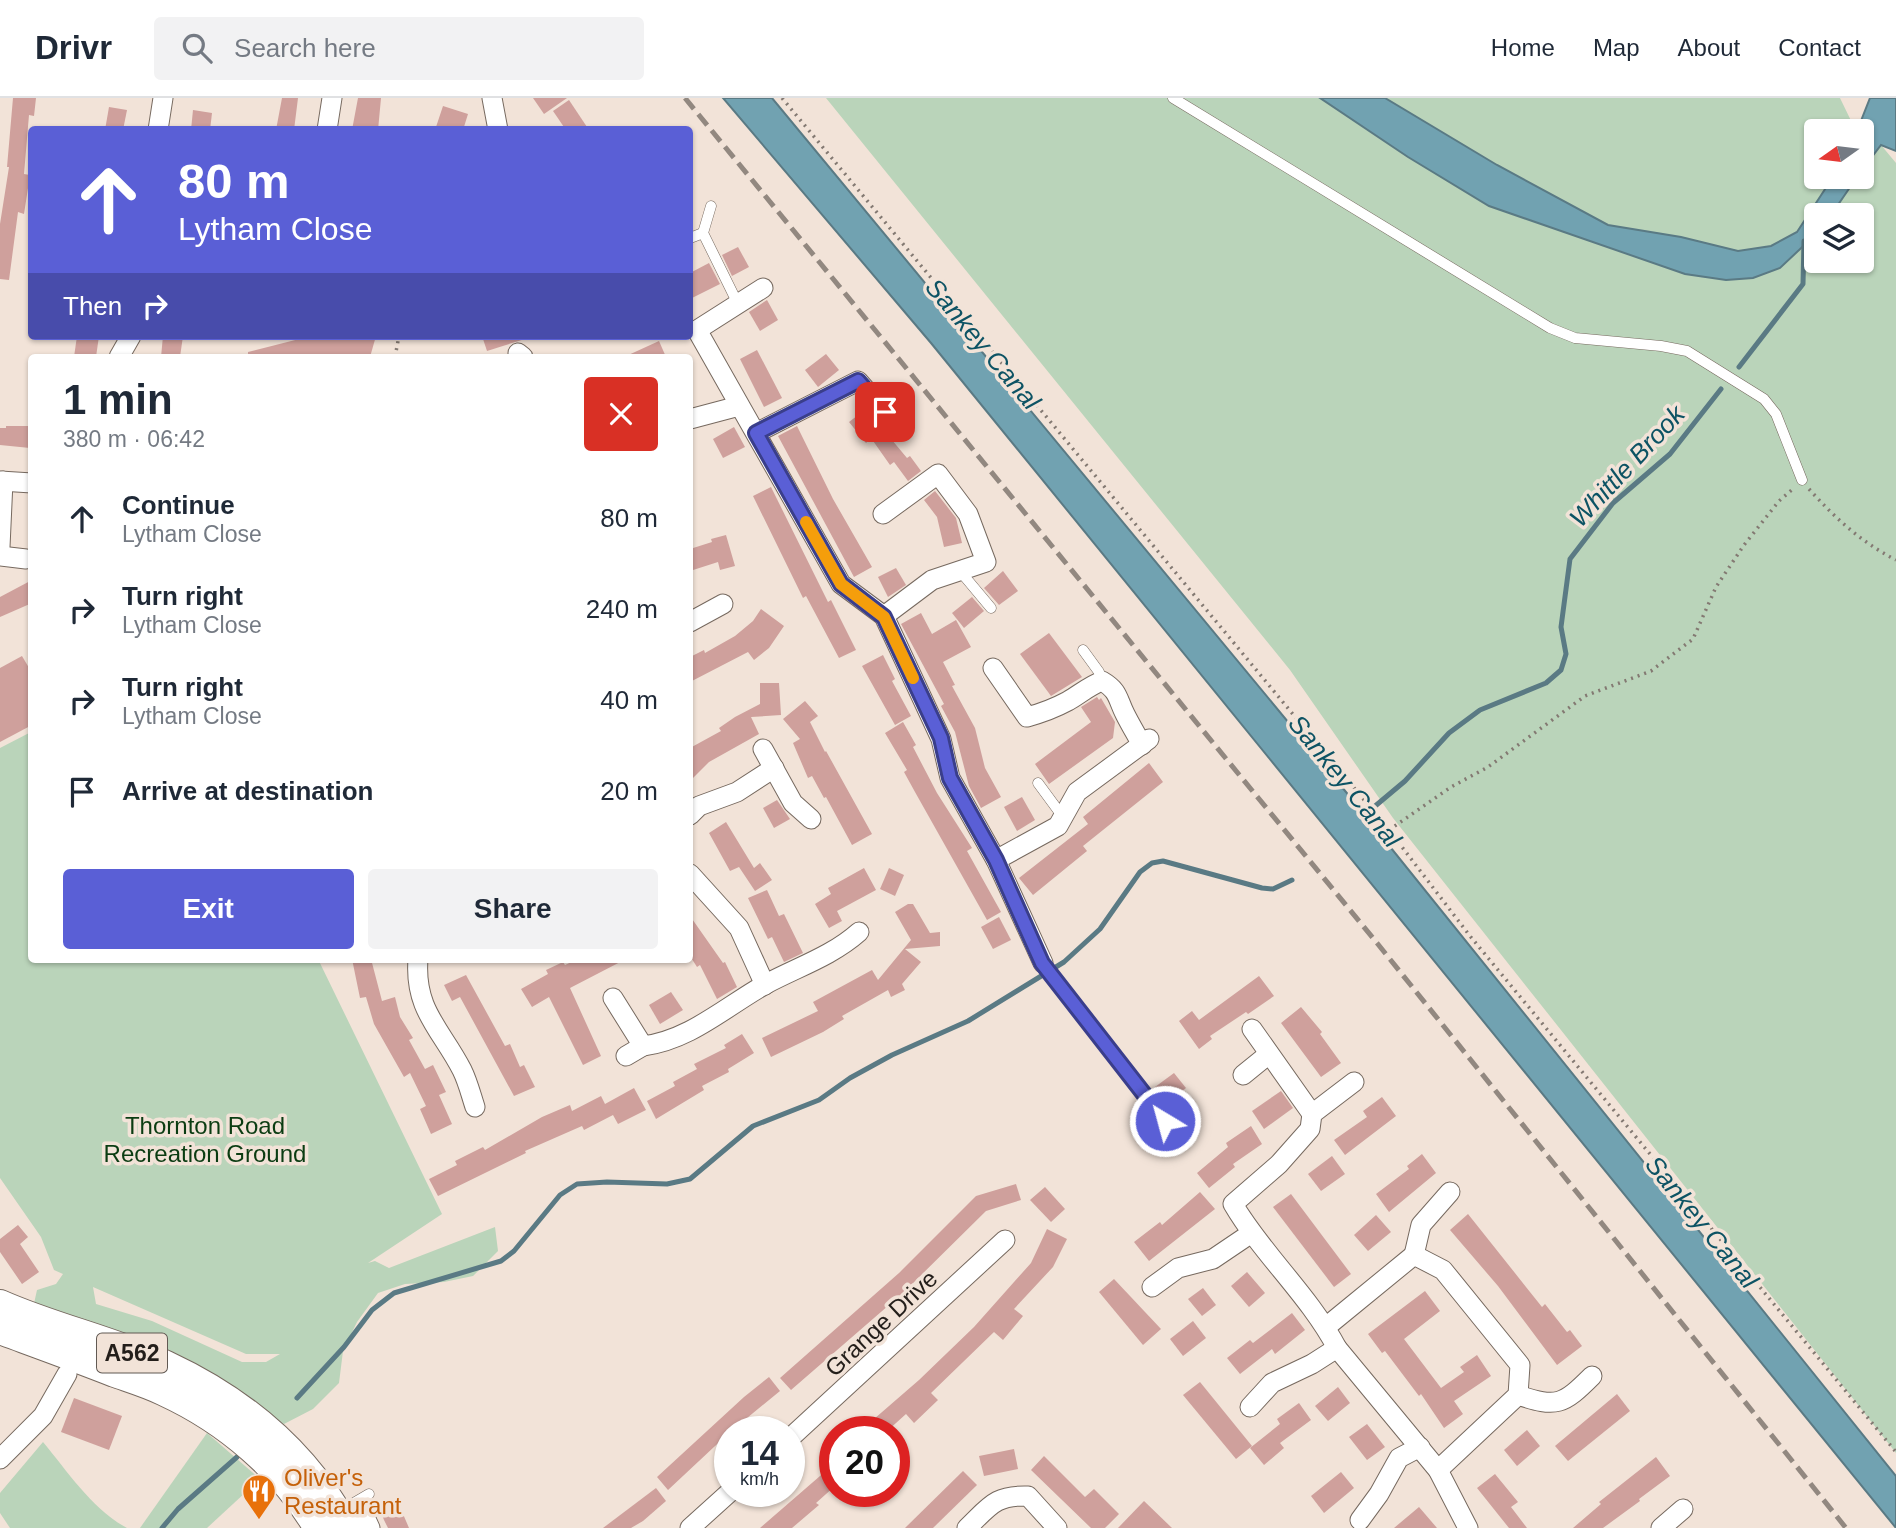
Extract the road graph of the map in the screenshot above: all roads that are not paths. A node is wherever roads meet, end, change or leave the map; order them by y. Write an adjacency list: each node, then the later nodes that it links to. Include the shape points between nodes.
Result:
1 (163, 98): 5 (street)
2 (332, 98): 6 (street)
3 (492, 98): 7 (street)
4 (1172, 98): 17 (lane, via 1549,328 1575,338 1687,351 1764,399 1776,414)
5 (159, 126)
6 (328, 126)
7 (497, 126)
8 (710, 206): 9 (lane)
9 (703, 233): 10 (lane); 12 (lane)
10 (693, 238)
11 (762, 288): 12 (street)
12 (738, 304): 13 (street, via 697,330)
13 (739, 406): 14 (street); 16 (street)
14 (693, 418)
15 (899, 428): 16 (street, via 858,381)
16 (756, 433): 27 (street, via 841,584)
17 (1802, 480)
18 (2, 481): 19 (street); 21 (street)
19 (28, 483)
20 (883, 514): 24 (street, via 937,474 968,514 986,562)
21 (0, 547)
22 (0, 556): 23 (street)
23 (26, 559)
24 (960, 571): 26 (lane); 27 (street, via 932,580)
25 (723, 604): 28 (street)
26 (991, 608)
27 (884, 617): 38 (street, via 941,738 950,778)
28 (693, 620)
29 (1083, 650): 31 (lane)
30 (993, 668): 31 (street, via 1027,717 1049,711)
31 (1102, 681): 36 (street, via 1119,696 1123,711 1145,742 1077,792)
32 (763, 749): 33 (street)
33 (774, 768): 35 (street); 37 (street, via 793,803)
34 (1038, 783): 36 (lane)
35 (693, 812)
36 (1063, 817): 38 (street, via 1058,826)
37 (811, 819)
38 (996, 860): 42 (street)
39 (693, 877): 43 (street, via 739,928)
40 (861, 929): 43 (street, via 830,954)
41 (418, 963): 49 (street, via 416,978 424,1008 463,1071)
42 (1042, 963): 51 (lane)
43 (765, 985): 44 (street, via 683,1036 634,1051)
44 (613, 998)
45 (1252, 1028): 46 (street)
46 (1269, 1054): 47 (street); 50 (street)
47 (1243, 1075)
48 (1354, 1082): 50 (street)
49 (475, 1109)
50 (1312, 1114): 53 (street, via 1310,1129 1233,1204)
51 (1165, 1121)
52 (1450, 1192): 55 (street, via 1421,1225)
53 (1251, 1234): 56 (street, via 1213,1259 1178,1268); 58 (street)
54 (1005, 1241): 65 (street, Grange Drive)
55 (1414, 1255): 58 (street); 63 (street, via 1443,1270 1520,1365)
56 (1152, 1287)
57 (0, 1305): 66 (main road, A562, via 165,1366 230,1401)
58 (1326, 1326): 60 (street)
59 (0, 1329): 66 (main road, A562, via 165,1390 200,1410)
60 (1337, 1348): 64 (street, via 1272,1383); 67 (street)
61 (67, 1374): 68 (street, via 43,1416)
62 (1592, 1376): 63 (street, via 1569,1399 1544,1404)
63 (1518, 1395): 69 (street)
64 (1250, 1406)
65 (805, 1424)
66 (245, 1426): 74 (main road, A562, via 305,1468)
67 (1420, 1447): 69 (street); 73 (street, via 1399,1458)
68 (0, 1459)
69 (1438, 1470): 78 (street)
70 (369, 1494): 74 (lane)
71 (714, 1506): 75 (street)
72 (1683, 1509): 79 (street)
73 (1360, 1520)
74 (339, 1525)
75 (690, 1528)
76 (967, 1528): 77 (street, via 1007,1495 1028,1496)
77 (1057, 1528)
78 (1468, 1528)
79 (1661, 1528)

